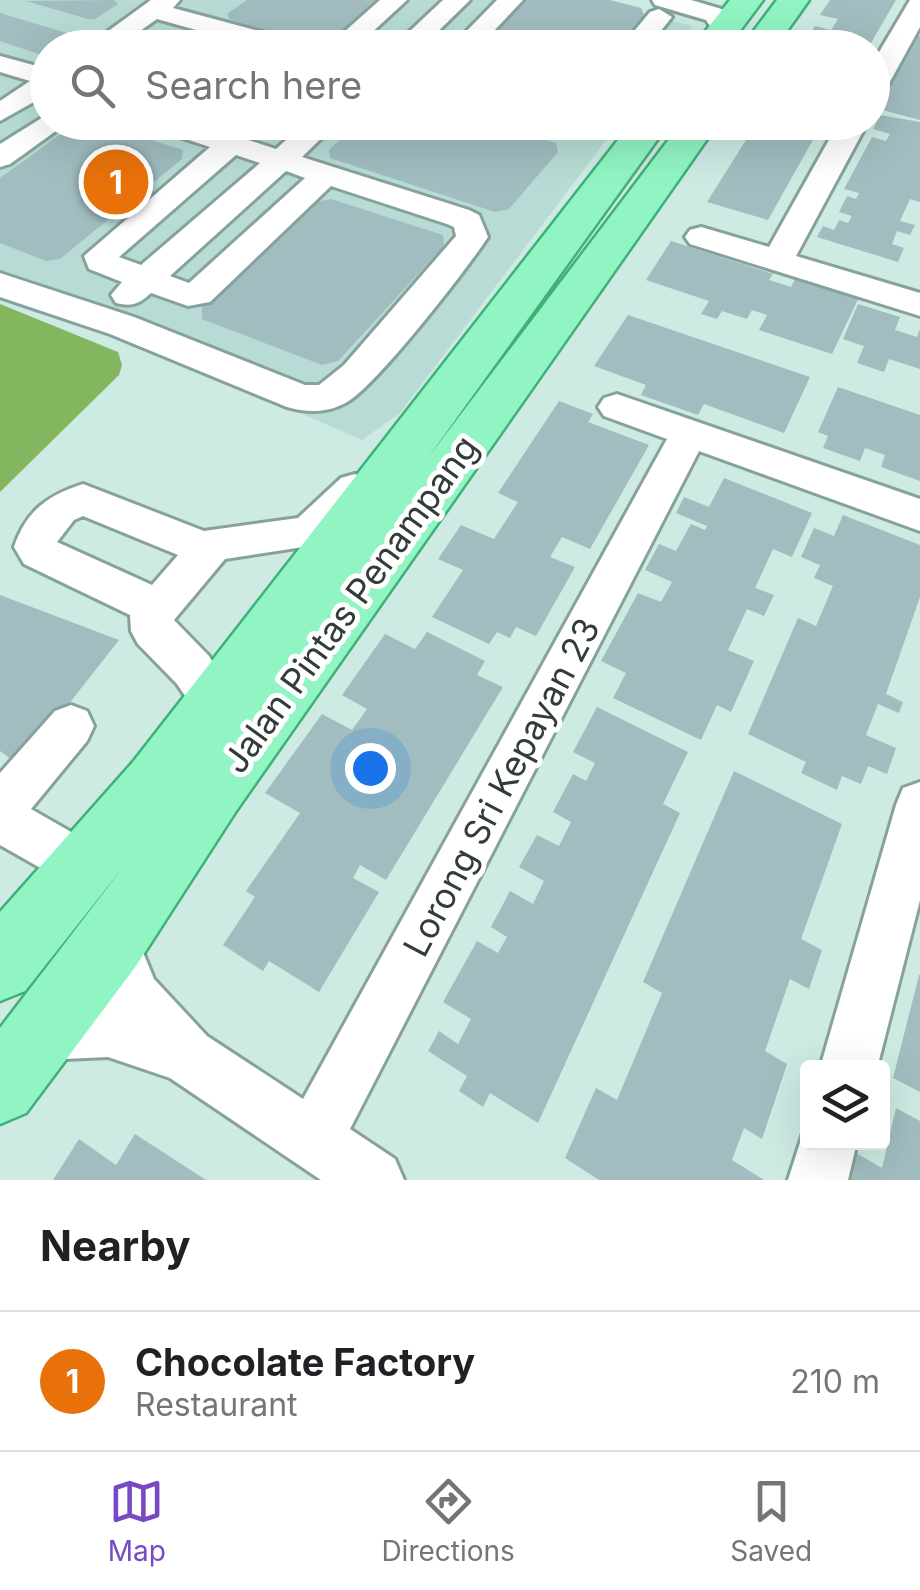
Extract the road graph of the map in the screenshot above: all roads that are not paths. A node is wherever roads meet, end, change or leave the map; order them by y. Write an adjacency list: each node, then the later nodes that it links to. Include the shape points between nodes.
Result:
1 (223, 0): 11 (street)
2 (396, 0): 14 (street)
3 (458, 0): 15 (street)
4 (512, 0): 16 (street)
5 (744, 0): 10 (main road)
6 (793, 0): 18 (main road)
7 (161, 3): 11 (street); 12 (street)
8 (920, 4): 19 (street)
9 (662, 9): 10 (street); 17 (street)
10 (707, 18)
11 (194, 20): 13 (street)
12 (135, 30)
13 (229, 30)
14 (360, 30)
15 (425, 30)
16 (481, 30)
17 (647, 30)
18 (771, 30)
19 (890, 57)
20 (0, 64): 21 (street)
21 (30, 76)
22 (30, 93): 23 (street)
23 (0, 113)
24 (30, 136): 31 (street)
25 (218, 140): 30 (street)
26 (304, 140): 32 (street)
27 (638, 140): 42 (main road, Jalan Pintas Penampang)
28 (687, 140): 48 (main road, Jalan Pintas Penampang)
29 (844, 140): 35 (street)
30 (231, 144): 32 (street); 36 (street, via 98,259)
31 (0, 158)
32 (281, 160): 33 (street); 36 (street)
33 (325, 175): 36 (street, via 198,294); 39 (street, via 458,217 468,222 472,237 336,394 314,400 288,393)
34 (701, 237): 35 (street)
35 (777, 261): 38 (street)
36 (146, 280): 39 (street)
37 (0, 284): 39 (street)
38 (920, 304)
39 (102, 318)
40 (617, 407): 41 (street)
41 (689, 433): 43 (street); 59 (street, Lorong Sri Kepayan 23)
42 (396, 461): 44 (street, via 369,475 310,533); 46 (main road, Jalan Pintas Penampang)
43 (920, 515)
44 (206, 549): 45 (street); 45 (street, via 92,500 66,505 38,534 39,552)
45 (158, 608): 46 (street, via 153,631)
46 (214, 702): 48 (main road, Jalan Pintas Penampang)
47 (71, 726): 50 (street)
48 (184, 786): 52 (main road, Jalan Pintas Penampang); 53 (main road, Jalan Pintas Penampang)
49 (920, 805): 57 (street)
50 (0, 808)
51 (0, 817): 52 (street)
52 (81, 866): 54 (main road, Jalan Pintas Penampang)
53 (112, 942): 55 (main road, Jalan Pintas Penampang); 56 (street, via 134,998)
54 (0, 966)
55 (42, 1032): 56 (street, via 108,1029); 58 (main road, Jalan Pintas Penampang)
56 (187, 1056): 59 (street)
57 (850, 1060)
58 (0, 1087)
59 (313, 1140): 61 (street)
60 (826, 1150): 62 (street)
61 (374, 1180)
62 (818, 1180)

